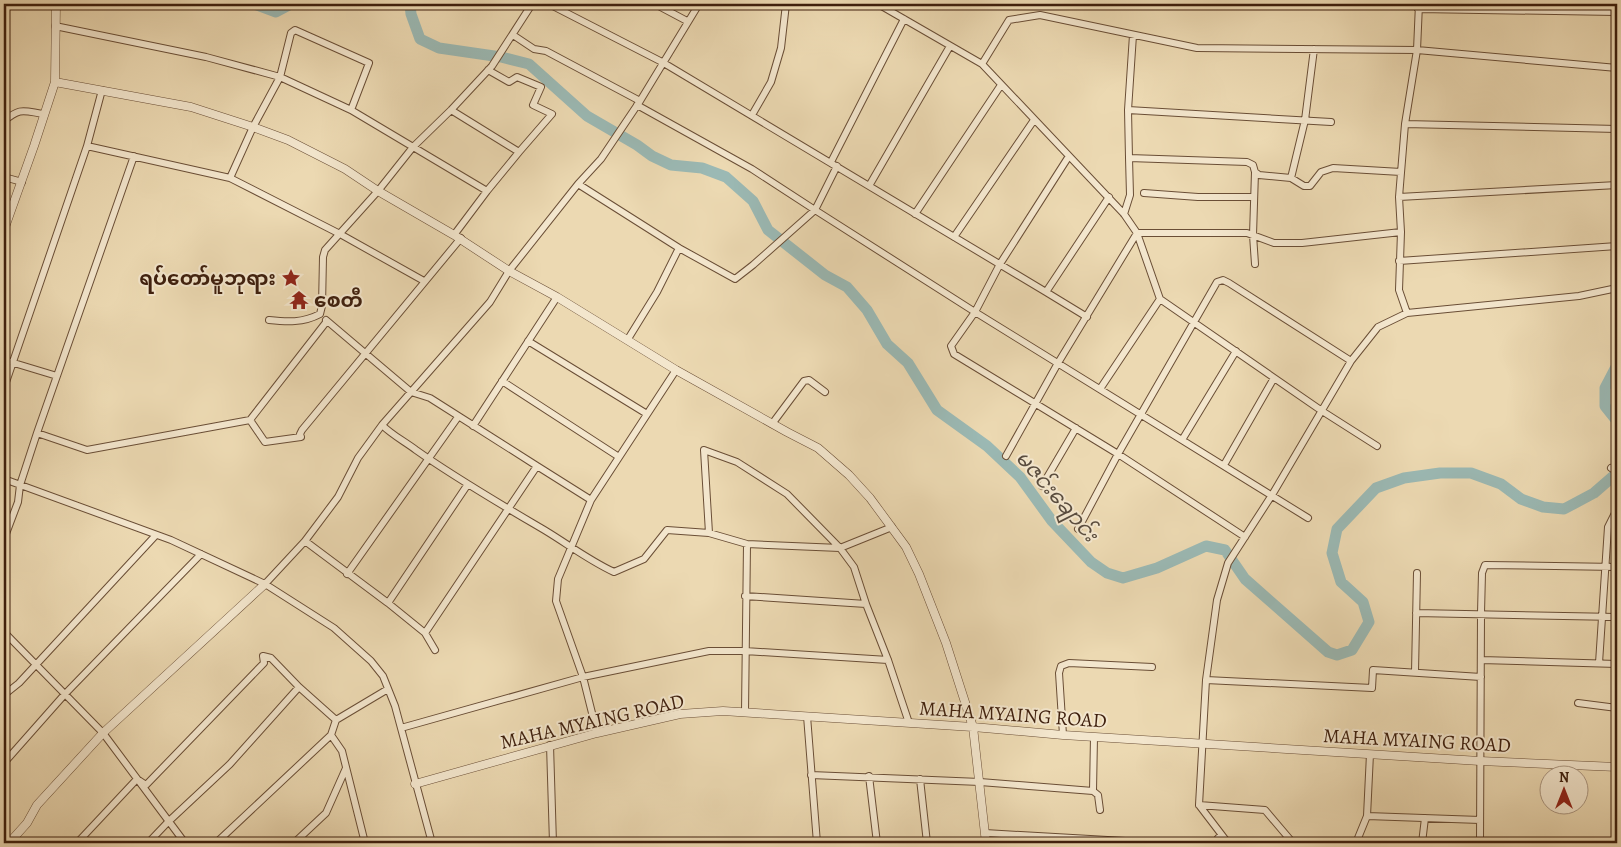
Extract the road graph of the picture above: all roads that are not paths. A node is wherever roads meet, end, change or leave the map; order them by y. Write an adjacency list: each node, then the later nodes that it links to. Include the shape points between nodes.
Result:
1 (56, 4): 12 (street)
2 (532, 4): 13 (street)
3 (549, 4): 18 (street)
4 (656, 4): 11 (street)
5 (698, 4): 11 (street)
6 (786, 4): 31 (street, via 782,48 771,82)
7 (878, 4): 10 (street)
8 (1419, 6): 9 (street); 17 (street)
9 (1617, 12)
10 (904, 19): 15 (street); 45 (street)
11 (687, 21): 18 (street)
12 (55, 26): 22 (street, via 206,57); 23 (street)
13 (513, 35): 20 (street); 26 (street)
14 (1133, 35): 16 (street, via 1196,48); 19 (street, via 1040,15 1009,20); 29 (street)
15 (950, 46): 19 (street); 54 (street)
16 (1314, 49): 17 (street); 33 (street)
17 (1417, 50): 21 (street); 36 (street)
18 (662, 62): 26 (street); 31 (street)
19 (982, 64): 24 (street)
20 (490, 68): 28 (street); 41 (street, via 509,82 517,76 541,87 533,105 552,114)
21 (1617, 68)
22 (280, 77): 27 (street); 27 (street, via 291,33 296,30 369,63); 37 (street)
23 (55, 82): 25 (street); 30 (street)
24 (1001, 85): 32 (street); 62 (street)
25 (102, 90): 37 (street, via 191,107); 39 (street)
26 (638, 103): 52 (street, via 600,159); 61 (street)
27 (351, 110): 40 (street)
28 (451, 110): 40 (street); 41 (street)
29 (1128, 110): 33 (street); 44 (street)
30 (44, 114): 34 (street, via 21,110); 51 (street)
31 (752, 115): 45 (street)
32 (1034, 120): 43 (street); 70 (street)
33 (1305, 120): 35 (street); 50 (street)
34 (4, 121)
35 (1331, 122)
36 (1405, 124): 38 (street); 47 (street)
37 (253, 127): 49 (street); 55 (street, via 288,140 345,169)
38 (1617, 129)
39 (87, 146): 42 (street); 96 (street)
40 (413, 147): 55 (street); 56 (street)
41 (519, 152): 56 (street)
42 (134, 156): 49 (street); 98 (street)
43 (1069, 156): 58 (street); 74 (street)
44 (1129, 158): 46 (street, via 1248,162); 63 (street, via 1130,195)
45 (834, 164): 54 (street); 61 (street)
46 (1255, 172): 50 (street); 59 (street)
47 (1400, 172): 50 (street, via 1333,168 1322,172 1310,186); 60 (street)
48 (4, 177): 51 (street)
49 (230, 178): 67 (street)
50 (1291, 178)
51 (22, 182): 64 (street)
52 (578, 184): 72 (street); 76 (street)
53 (1617, 185): 60 (street)
54 (869, 186): 62 (street)
55 (378, 191): 67 (street); 69 (street)
56 (487, 191): 69 (street)
57 (1144, 193): 59 (street)
58 (1109, 197): 63 (street); 79 (street)
59 (1253, 197): 68 (street)
60 (1399, 197): 65 (street)
61 (815, 210): 72 (street, via 735,279); 82 (street)
62 (915, 214): 70 (street)
63 (1124, 214): 66 (street)
64 (4, 230)
65 (1400, 232): 68 (street, via 1302,243 1274,243); 73 (street)
66 (1137, 233): 68 (street); 81 (street); 85 (street)
67 (340, 234): 77 (street); 84 (street, via 324,254)
68 (1253, 235): 75 (street)
69 (457, 236): 76 (street); 77 (street)
70 (954, 237): 74 (street)
71 (1617, 246): 73 (street)
72 (679, 248): 89 (street)
73 (1399, 261): 83 (street, via 1399,290)
74 (1000, 264): 79 (street); 82 (street)
75 (1255, 264)
76 (509, 271): 80 (street); 103 (street, via 490,302)
77 (424, 282): 92 (street)
78 (1617, 288): 83 (street, via 1579,296)
79 (1046, 292): 85 (street)
80 (557, 297): 89 (street); 90 (street)
81 (1160, 299): 88 (street); 102 (street)
82 (975, 312): 95 (street); 105 (street, via 951,346 954,354)
83 (1408, 313): 94 (street, via 1378,327)
84 (320, 314): 86 (street, via 298,322); 87 (street)
85 (1087, 316): 95 (street)
86 (269, 320)
87 (327, 321): 92 (street); 110 (street)
88 (1195, 323): 91 (street); 94 (street, via 1213,288 1223,280); 108 (street)
89 (628, 339): 97 (street)
90 (528, 341): 100 (street); 107 (street)
91 (1236, 352): 99 (street); 116 (street)
92 (364, 354): 103 (street); 110 (street, via 302,430 302,437 265,442)
93 (4, 360): 96 (street)
94 (1351, 361): 106 (street)
95 (1058, 363): 102 (street); 105 (street)
96 (12, 364): 98 (street); 101 (street)
97 (676, 370): 107 (street); 111 (street)
98 (57, 376): 115 (street)
99 (1274, 378): 106 (street); 122 (street)
100 (502, 381): 113 (street); 120 (street)
101 (4, 388)
102 (1100, 389): 108 (street)
103 (411, 392): 109 (street, via 430,398); 112 (street)
104 (825, 392): 111 (street, via 809,380 804,381)
105 (1036, 404): 114 (street); 119 (street)
106 (1322, 411): 117 (street); 130 (street)
107 (647, 414): 120 (street)
108 (1141, 414): 116 (street); 118 (street)
109 (458, 417): 113 (street); 121 (street)
110 (250, 420): 115 (street, via 87,450)
111 (772, 424): 135 (street, via 818,448 870,498)
112 (382, 425): 121 (street); 141 (street, via 358,458 338,497)
113 (473, 426): 123 (street)
114 (1076, 428): 118 (street); 129 (street)
115 (37, 434): 128 (street)
116 (1182, 440): 122 (street)
117 (1377, 446)
118 (1118, 454): 136 (street); 139 (street)
119 (1006, 456)
120 (619, 457): 131 (street)
121 (429, 459): 127 (street); 149 (street)
122 (1224, 465): 130 (street)
123 (537, 466): 131 (street); 132 (street)
124 (1611, 468): 125 (street)
125 (1617, 472)
126 (4, 479): 128 (street)
127 (468, 484): 132 (street); 152 (street)
128 (20, 485): 138 (street); 140 (street, via 18,502)
129 (1042, 486)
130 (1272, 495): 134 (street); 139 (street)
131 (591, 500): 143 (street)
132 (508, 509): 143 (street); 159 (street)
133 (1617, 509): 146 (street, via 1608,527)
134 (1308, 518)
135 (892, 528): 144 (street); 182 (street, via 919,574)
136 (1078, 529)
137 (709, 533): 142 (street); 143 (street, via 667,530 644,559 614,572); 144 (street, via 704,450 737,462 787,494)
138 (156, 535): 145 (street); 165 (street)
139 (1245, 538): 171 (street, via 1228,563 1217,600)
140 (4, 539)
141 (305, 541): 149 (street); 150 (street)
142 (747, 544): 144 (street); 151 (street)
143 (571, 546): 169 (street, via 558,579 556,601)
144 (840, 548): 153 (street, via 854,567)
145 (201, 554): 150 (street); 174 (street)
146 (1605, 567): 147 (street); 155 (street, via 1485,565); 156 (street)
147 (1617, 567)
148 (1416, 573): 154 (street)
149 (347, 574): 152 (street)
150 (265, 584): 173 (street, via 334,628 371,661); 185 (street)
151 (745, 596): 153 (street); 161 (street)
152 (388, 603): 159 (street)
153 (866, 604): 162 (street)
154 (1416, 612): 155 (street); 168 (street)
155 (1481, 613): 156 (street); 163 (street)
156 (1602, 616): 157 (street); 164 (street)
157 (1617, 617)
158 (4, 632): 165 (street)
159 (425, 633): 160 (street)
160 (435, 650)
161 (745, 650): 162 (street); 169 (street, via 709,650); 178 (street)
162 (888, 660): 181 (street)
163 (1481, 660): 164 (street); 170 (street)
164 (1599, 663): 166 (street)
165 (35, 664): 174 (street); 175 (street)
166 (1617, 664)
167 (1152, 667): 187 (street, via 1069,663 1061,666)
168 (1415, 672): 170 (street); 171 (street, via 1374,670 1372,688)
169 (583, 677): 183 (street); 184 (street)
170 (1481, 677): 192 (street)
171 (1206, 680): 189 (street)
172 (299, 687): 180 (street); 198 (street, via 271,658 263,656 264,663 146,785); 208 (street, via 230,764)
173 (388, 689): 180 (street); 183 (street)
174 (65, 694): 185 (street); 193 (street)
175 (4, 695)
176 (1578, 703): 177 (street)
177 (1617, 708)
178 (745, 712): 179 (street, MAHA MYAING ROAD); 184 (street, MAHA MYAING ROAD, via 680,714)
179 (807, 716): 181 (street, MAHA MYAING ROAD); 196 (street)
180 (336, 720): 186 (street)
181 (909, 723): 182 (street, MAHA MYAING ROAD)
182 (973, 726): 187 (street, MAHA MYAING ROAD); 200 (street)
183 (401, 728): 201 (street)
184 (597, 733): 190 (street, MAHA MYAING ROAD)
185 (103, 734): 198 (street); 211 (street, via 37,805 27,823)
186 (331, 735): 195 (street, via 342,751); 215 (street)
187 (1063, 735): 188 (street, MAHA MYAING ROAD)
188 (1094, 737): 189 (street, MAHA MYAING ROAD); 202 (street)
189 (1204, 744): 191 (street, MAHA MYAING ROAD); 203 (street)
190 (550, 745): 201 (street, MAHA MYAING ROAD); 219 (street)
191 (1370, 754): 192 (street, MAHA MYAING ROAD); 205 (street)
192 (1480, 761): 194 (street, MAHA MYAING ROAD); 207 (street)
193 (4, 763)
194 (1617, 767)
195 (346, 768): 216 (street, via 326,813); 217 (street)
196 (811, 775): 197 (street); 220 (street)
197 (869, 776): 199 (street); 221 (street)
198 (136, 779): 208 (street); 212 (street)
199 (920, 779): 200 (street); 222 (street)
200 (980, 782): 202 (street); 209 (street)
201 (415, 784): 218 (street)
202 (1093, 791): 204 (street, via 1098,795)
203 (1200, 805): 210 (street); 227 (street, via 1265,810)
204 (1100, 810)
205 (1367, 816): 206 (street); 228 (street)
206 (1425, 818): 207 (street); 229 (street)
207 (1480, 820): 230 (street)
208 (168, 822): 213 (street); 214 (street)
209 (985, 833): 223 (street); 224 (street)
210 (1224, 837): 225 (street, via 1218,838); 226 (street)
211 (6, 842)
212 (78, 843)
213 (148, 843)
214 (184, 843)
215 (216, 843)
216 (294, 843)
217 (365, 843)
218 (432, 843)
219 (553, 843)
220 (817, 843)
221 (877, 843)
222 (927, 843)
223 (986, 843)
224 (1160, 843)
225 (1216, 843)
226 (1228, 843)
227 (1293, 843)
228 (1356, 843)
229 (1422, 843)
230 (1480, 843)

